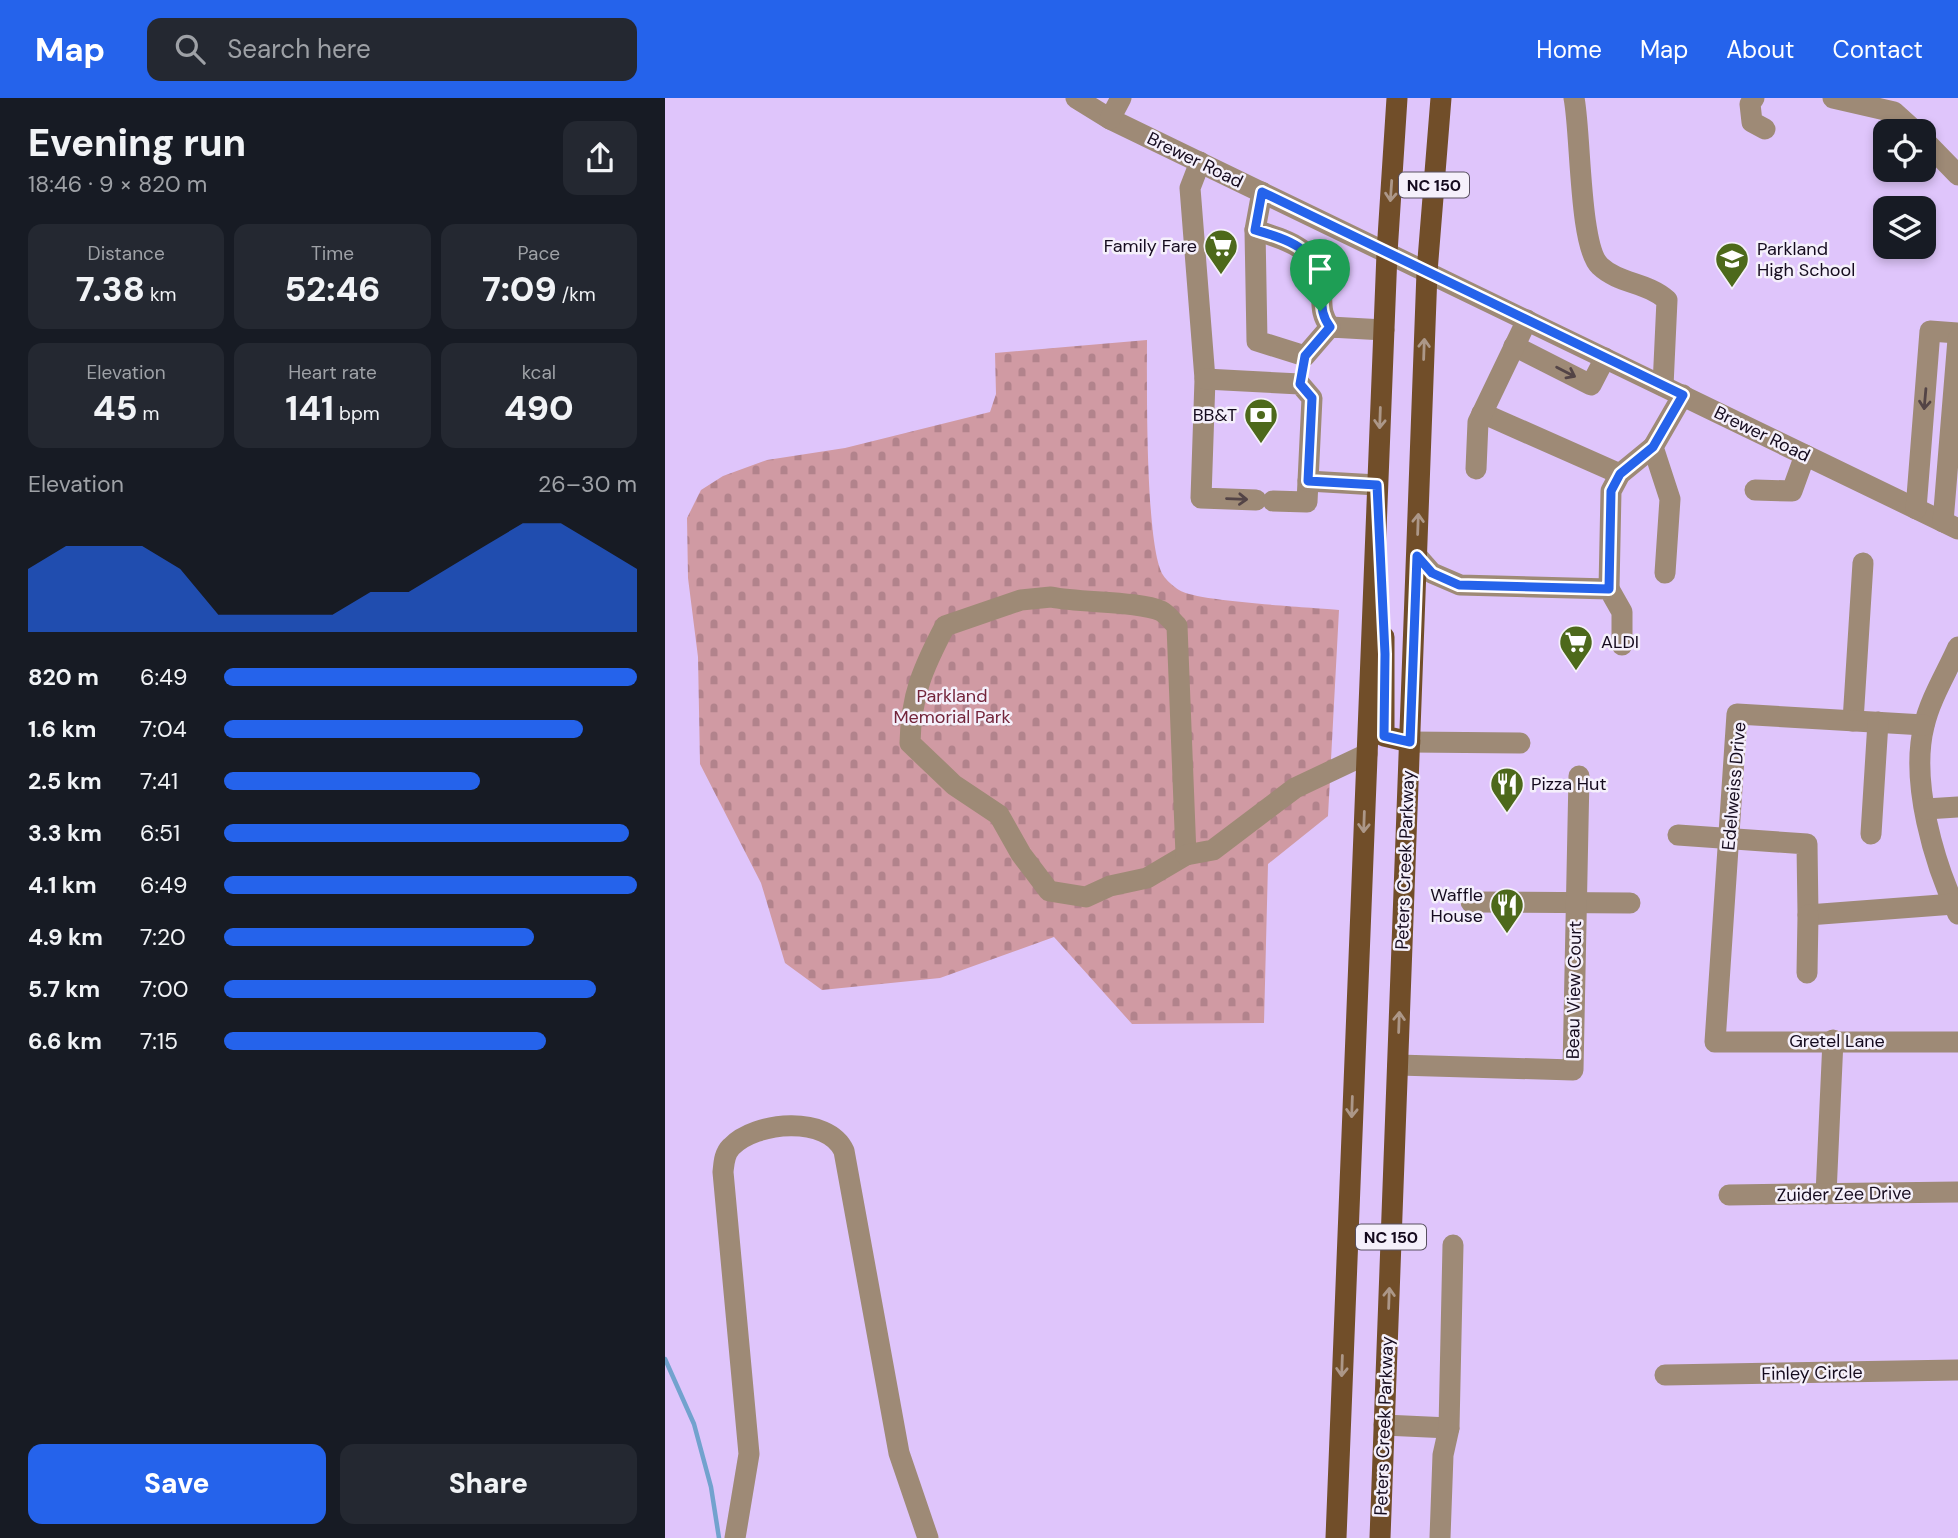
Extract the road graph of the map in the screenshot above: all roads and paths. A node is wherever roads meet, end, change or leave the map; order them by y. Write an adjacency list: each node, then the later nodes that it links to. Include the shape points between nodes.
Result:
1 (1076, 98): 8 (street, Brewer Road)
2 (1121, 98): 8 (street)
3 (1397, 98): 16 (main road, NC 150, one-way to 16)
4 (1441, 98): 17 (main road, Peters Creek Parkway / NC 150)
5 (1574, 98): 28 (street, via 1588,247 1598,265 1615,277 1657,291 1667,300)
6 (1754, 98): 10 (street, via 1752,122)
7 (1833, 98): 9 (street, via 1894,112)
8 (1111, 119): 12 (street, Brewer Road)
9 (1902, 119)
10 (1765, 129)
11 (1936, 153): 13 (street)
12 (1200, 162): 14 (street, Brewer Road); 26 (street, via 1190,188)
13 (1958, 176)
14 (1262, 192): 15 (street); 16 (street, Brewer Road)
15 (1255, 230): 19 (street, via 1305,249 1317,270 1321,314); 24 (street, via 1257,341)
16 (1387, 253): 17 (street, Brewer Road); 20 (main road, NC 150)
17 (1427, 272): 18 (street, Brewer Road); 40 (main road, Peters Creek Parkway / NC 150, one-way to 17)
18 (1527, 320): 23 (street); 25 (street, Brewer Road)
19 (1330, 327): 20 (street); 24 (street)
20 (1384, 330): 36 (main road, NC 150, one-way to 36)
21 (1958, 333): 38 (street, one-way to 38, via 1930,331)
22 (1958, 339): 39 (street)
23 (1514, 346): 25 (street, one-way to 25, via 1591,384); 30 (street)
24 (1305, 356): 27 (street)
25 (1605, 358): 28 (street, Brewer Road)
26 (1205, 379): 27 (street); 35 (street, one-way to 35, via 1201,498 1307,502)
27 (1300, 384): 35 (street, via 1312,398)
28 (1663, 386): 29 (street, Brewer Road)
29 (1683, 395): 31 (street); 32 (street, Brewer Road)
30 (1482, 412): 33 (street); 34 (street)
31 (1653, 447): 34 (street); 42 (street, via 1670,499)
32 (1805, 455): 37 (street, via 1795,489); 38 (street, Brewer Road)
33 (1476, 470)
34 (1620, 474): 43 (street, via 1611,491)
35 (1308, 481): 36 (street)
36 (1377, 490): 49 (main road, via 1384,736); 51 (main road, NC 150)
37 (1755, 490)
38 (1916, 509): 39 (street, Brewer Road)
39 (1951, 526)
40 (1417, 556): 43 (street, via 1432,573 1459,585); 49 (main road, Peters Creek Parkway / NC 150)
41 (1863, 563): 46 (street)
42 (1665, 573)
43 (1609, 589): 44 (street, via 1622,612)
44 (1622, 645)
45 (1958, 647): 48 (street)
46 (1853, 721): 47 (street, Edelweiss Drive); 57 (street, Edelweiss Drive, via 1737,714)
47 (1878, 722): 48 (street, Edelweiss Drive); 55 (street)
48 (1924, 725): 54 (street, via 1920,758)
49 (1410, 742): 50 (street); 68 (main road, Peters Creek Parkway / NC 150, one-way to 49)
50 (1520, 743)
51 (1367, 754): 58 (street, via 1295,788 1213,850); 77 (main road, NC 150, one-way to 77)
52 (1579, 776): 59 (street, Beau View Court)
53 (1958, 807): 54 (street)
54 (1926, 809): 62 (street)
55 (1871, 834)
56 (1678, 835): 57 (street)
57 (1728, 839): 63 (street, via 1807,844); 66 (street, Edelweiss Drive)
58 (1186, 855): 58 (street, via 1147,878 1086,897 1049,891 999,815 954,785 910,743 911,708 920,675 945,626 1021,600 1051,597 1142,605 1163,612 1178,626)
59 (1576, 901): 60 (street); 61 (street); 68 (street, Beau View Court, via 1573,1070)
60 (1471, 902)
61 (1630, 903)
62 (1956, 909): 63 (street)
63 (1808, 915): 64 (street)
64 (1807, 973)
65 (1833, 1040): 66 (street, Gretel Lane); 67 (street, Gretel Lane); 70 (street)
66 (1715, 1042)
67 (1958, 1042)
68 (1398, 1065): 75 (main road, Peters Creek Parkway / NC 150, one-way to 68)
69 (1958, 1192): 70 (street, Zuider Zee Drive)
70 (1826, 1194): 71 (street, Zuider Zee Drive)
71 (1729, 1195)
72 (1453, 1245): 76 (street)
73 (1958, 1370): 74 (street, Finley Circle)
74 (1665, 1376)
75 (1384, 1425): 76 (street); 80 (main road, Peters Creek Parkway / NC 150)
76 (1449, 1428): 81 (street, via 1443,1455)
77 (1339, 1533)
78 (735, 1538): 79 (street, via 749,1454 724,1158 732,1145 748,1137 807,1125 825,1130 844,1151 899,1453)
79 (928, 1538)
80 (1380, 1538)
81 (1440, 1538)

